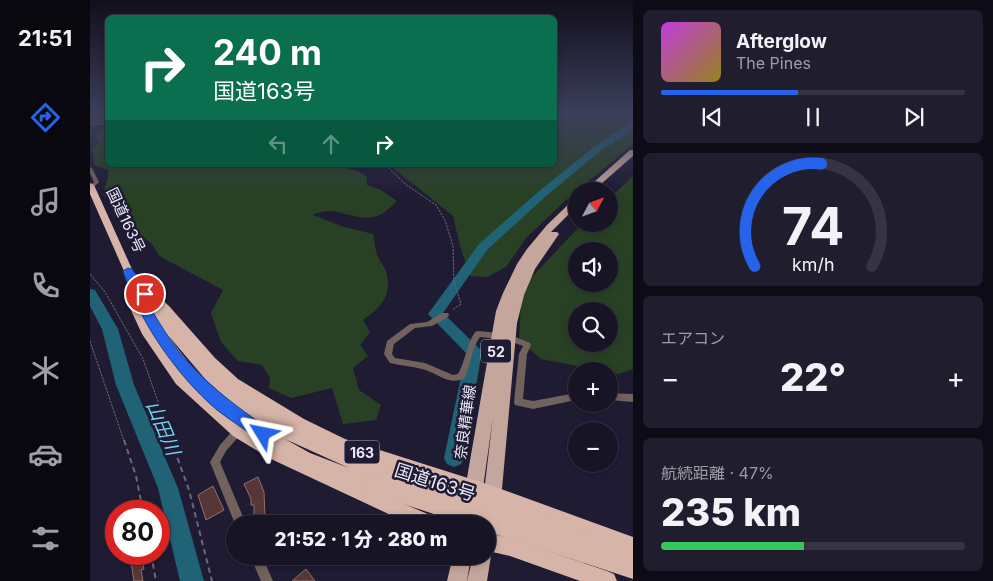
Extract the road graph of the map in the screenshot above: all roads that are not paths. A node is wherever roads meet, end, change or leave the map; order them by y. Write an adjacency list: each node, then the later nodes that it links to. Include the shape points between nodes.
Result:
1 (633, 152): 4 (main road)
2 (633, 160): 5 (main road)
3 (90, 168): 6 (street, via 97,182)
4 (598, 182)
5 (608, 182)
6 (91, 187): 9 (highway, 国道163号 / 163)
7 (568, 210): 11 (main road, 奈良精華線 / 52, via 536,241 520,266 508,292)
8 (568, 220): 11 (main road, 奈良精華線 / 52, via 545,244 530,267)
9 (134, 282): 15 (highway, via 136,308 148,334 182,380); 16 (highway, 163, via 165,309 210,362 261,402 341,445); 24 (highway, 国道163号 / 163, bridge, via 174,354 222,405 263,434 304,458 374,477)
10 (445, 315): 11 (street, via 429,324 413,326 390,342 388,354 393,361 425,366 452,378 461,377 478,334)
11 (503, 337): 13 (street, via 527,345 523,354 518,402 533,405); 16 (main road, 奈良精華線 / 52); 17 (main road, 奈良精華線 / 52)
12 (618, 397): 14 (street)
13 (568, 398)
14 (633, 398)
15 (238, 431): 18 (street, via 215,462); 19 (highway, via 277,454)
16 (474, 488): 17 (highway, 163); 20 (main road, 奈良精華線 / 52)
17 (493, 494): 21 (main road, 奈良精華線 / 52); 23 (highway, 163)
18 (237, 515)
19 (411, 515)
20 (470, 515)
21 (490, 515)
22 (496, 544): 33 (highway)
23 (633, 546)
24 (585, 547): 25 (highway, 国道163号 / 163); 29 (highway, 国道163号 / 163)
25 (633, 556)
26 (260, 565): 30 (street)
27 (460, 565): 31 (main road)
28 (480, 565): 32 (main road)
29 (633, 569)
30 (267, 581)
31 (457, 581)
32 (477, 581)
33 (607, 581)

